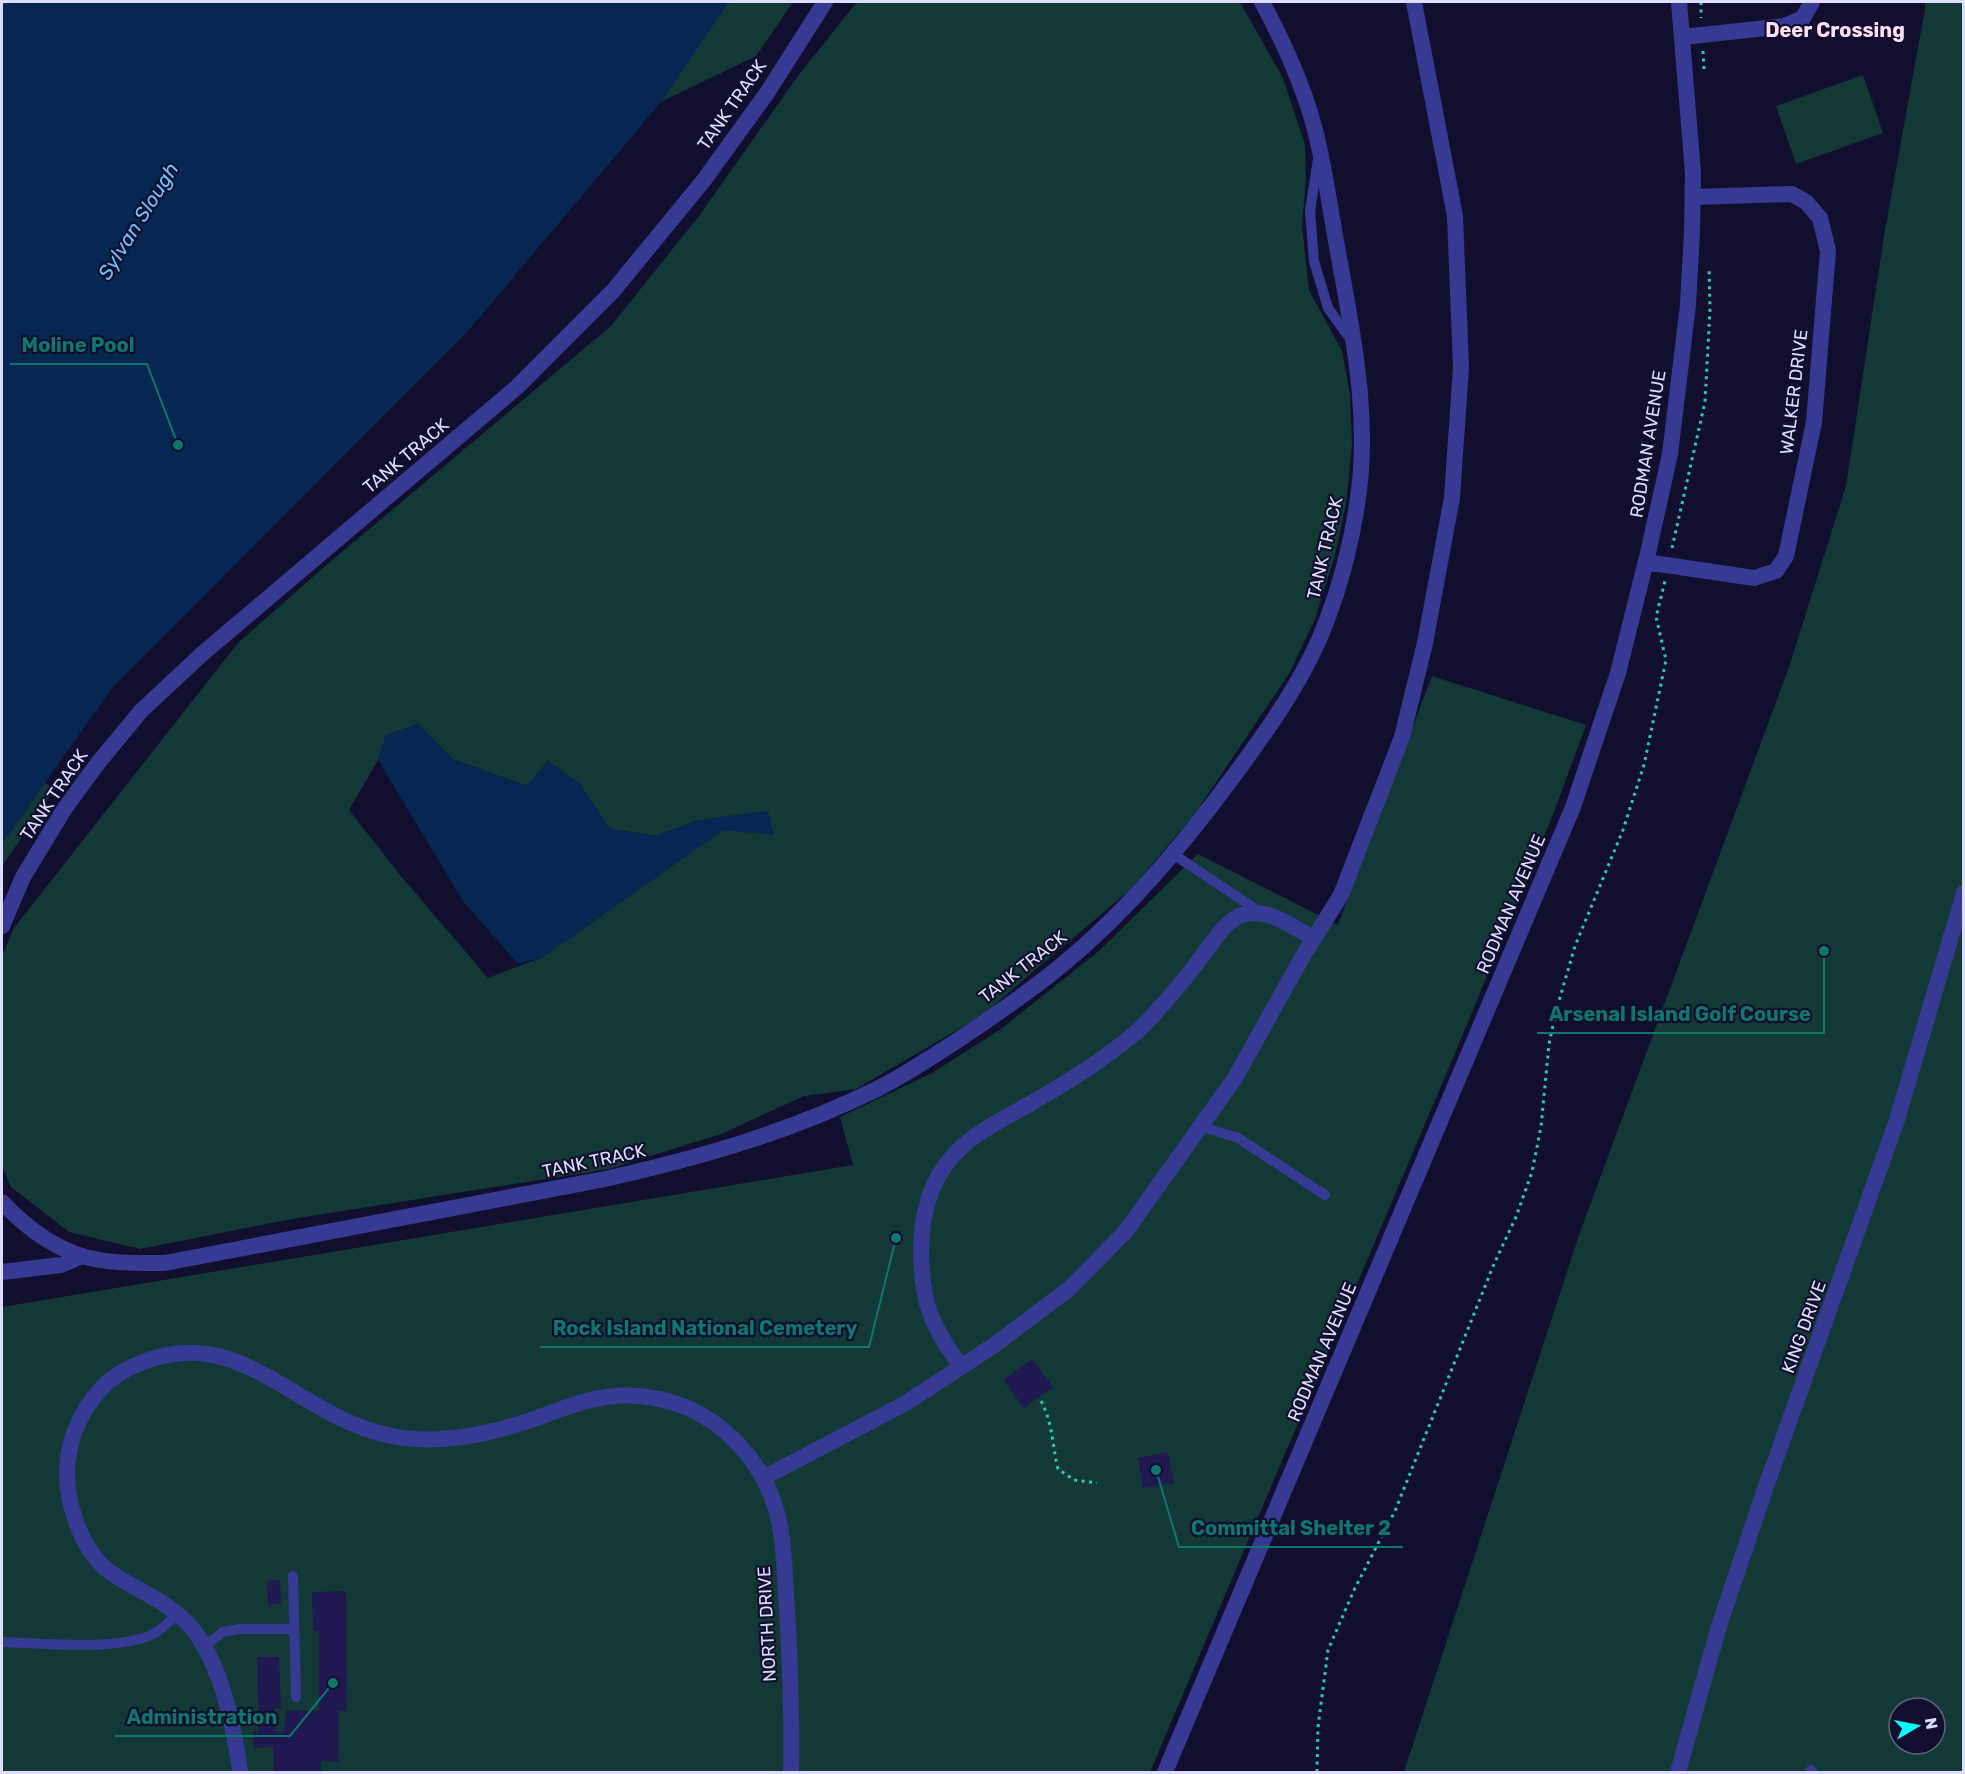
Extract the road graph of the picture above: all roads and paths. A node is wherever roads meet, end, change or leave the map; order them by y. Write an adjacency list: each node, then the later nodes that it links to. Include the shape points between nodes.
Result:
1 (825, 2): 19 (street, TANK TRACK, via 767,93 704,180 613,291 517,387 202,654 141,711 65,808 23,878)
2 (1262, 2): 10 (street, TANK TRACK, via 1301,86)
3 (1414, 2): 20 (street, via 1455,216 1461,367 1452,498 1425,643 1402,737 1341,895)
4 (1679, 2): 8 (street, RODMAN AVENUE)
5 (1701, 2): 7 (path)
6 (1812, 2): 7 (street, via 1803,18 1784,26)
7 (1702, 35): 8 (street); 9 (path)
8 (1683, 37): 11 (street, RODMAN AVENUE)
9 (1704, 80)
10 (1319, 153): 13 (street, TANK TRACK); 13 (lane, via 1310,211 1314,261 1328,308)
11 (1692, 197): 14 (street, RODMAN AVENUE, via 1688,305 1670,454); 15 (street, WALKER DRIVE, via 1792,194 1806,202 1820,218 1828,251 1814,422 1786,556 1776,571 1754,578)
12 (1709, 266): 15 (path, via 1705,402)
13 (1354, 346): 16 (street, TANK TRACK, via 1362,429 1358,501 1342,577 1326,624 1281,710)
14 (1646, 562): 15 (street, WALKER DRIVE); 38 (street, RODMAN AVENUE, via 1618,673 1573,807)
15 (1668, 565): 39 (path, via 1656,617 1666,660 1644,765 1623,830 1575,946 1558,1002 1542,1127 1532,1172 1395,1511 1328,1650 1318,1727)
16 (1173, 854): 18 (lane); 24 (street, TANK TRACK, via 1121,911 1063,964 1002,1011 880,1088 760,1138 605,1179 165,1263)
17 (1964, 893): 40 (street, KING DRIVE, via 1896,1123 1719,1626)
18 (1260, 912): 20 (street); 26 (street, via 1230,921 1135,1033 952,1156 930,1195 921,1240 923,1284 933,1324)
19 (2, 926)
20 (1314, 939): 21 (street, via 1234,1078)
21 (1200, 1126): 22 (lane, via 1238,1138); 26 (street, via 1126,1231 1070,1288)
22 (1325, 1195)
23 (2, 1202): 24 (street, TANK TRACK, via 56,1246)
24 (82, 1256): 25 (street, via 61,1264)
25 (2, 1272)
26 (961, 1366): 28 (street, via 906,1403)
27 (1041, 1401): 29 (path, via 1049,1415 1058,1469 1074,1480)
28 (763, 1478): 31 (street, NORTH DRIVE, via 747,1454 718,1426 679,1404 651,1397 632,1395 587,1401 484,1434 406,1437 382,1434 332,1414 221,1355 168,1353 112,1378 97,1395 74,1435 67,1478 75,1518 107,1570 161,1600); 37 (street, NORTH DRIVE, via 772,1498 783,1548)
29 (1097, 1483)
30 (293, 1576): 32 (lane)
31 (176, 1614): 33 (lane, via 166,1626 133,1641); 34 (street, NORTH DRIVE)
32 (294, 1629): 34 (lane, via 223,1632); 35 (lane)
33 (2, 1642)
34 (205, 1646): 36 (street, NORTH DRIVE, via 229,1712)
35 (296, 1697)
36 (240, 1773)
37 (791, 1773)
38 (1165, 1773)
39 (1317, 1773)
40 (1678, 1773)

